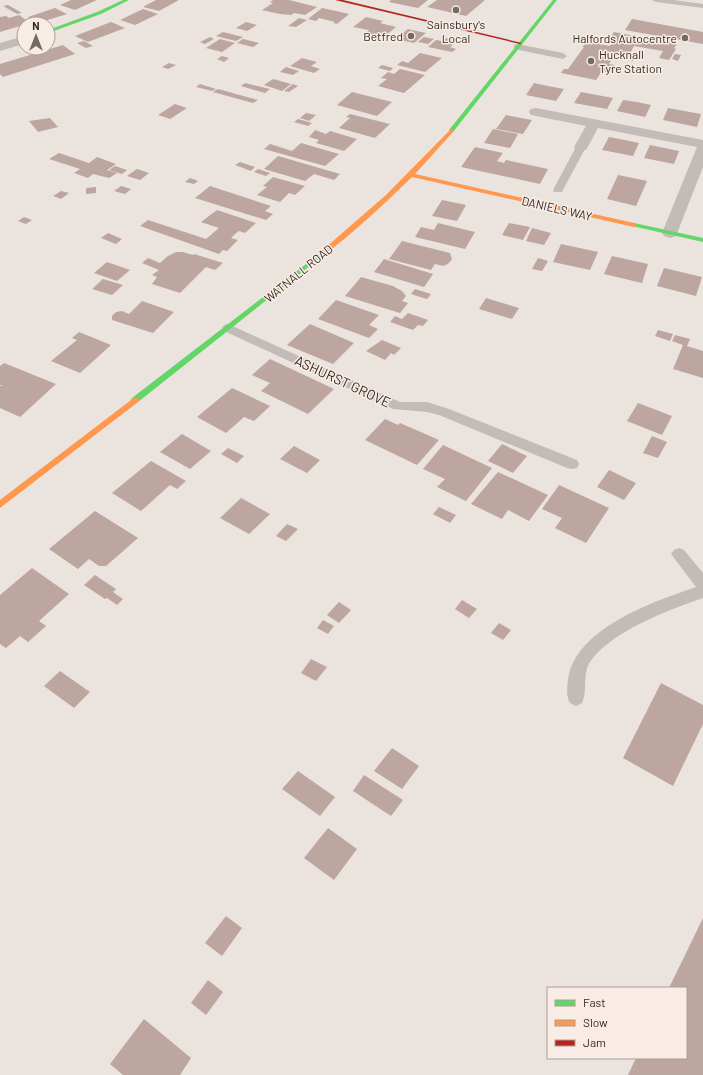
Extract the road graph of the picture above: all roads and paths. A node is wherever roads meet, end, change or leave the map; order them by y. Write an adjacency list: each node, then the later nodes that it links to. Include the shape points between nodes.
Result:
1 (127, 0): 6 (main road)
2 (337, 0): 8 (main road)
3 (555, 0): 8 (main road, WATNALL ROAD)
4 (656, 0): 5 (lane)
5 (703, 6)
6 (56, 29)
7 (16, 42): 9 (street)
8 (519, 45): 10 (lane); 16 (main road, WATNALL ROAD, via 442,142)
9 (0, 47)
10 (563, 56)
11 (536, 112): 12 (street)
12 (594, 123): 13 (street); 14 (street)
13 (703, 144)
14 (581, 147): 17 (lane)
15 (703, 148): 18 (street)
16 (411, 175): 18 (main road, DANIELS WAY); 20 (main road, WATNALL ROAD, via 339,240)
17 (558, 190)
18 (670, 233): 19 (main road, DANIELS WAY)
19 (703, 240)
20 (228, 328): 21 (lane, ASHURST GROVE, via 398,406 427,407 444,412); 22 (main road, WATNALL ROAD)
21 (572, 464)
22 (0, 505)
23 (679, 554): 24 (lane)
24 (703, 585)
25 (703, 591): 26 (lane, via 636,619 601,640 584,657 576,678)
26 (576, 698)

